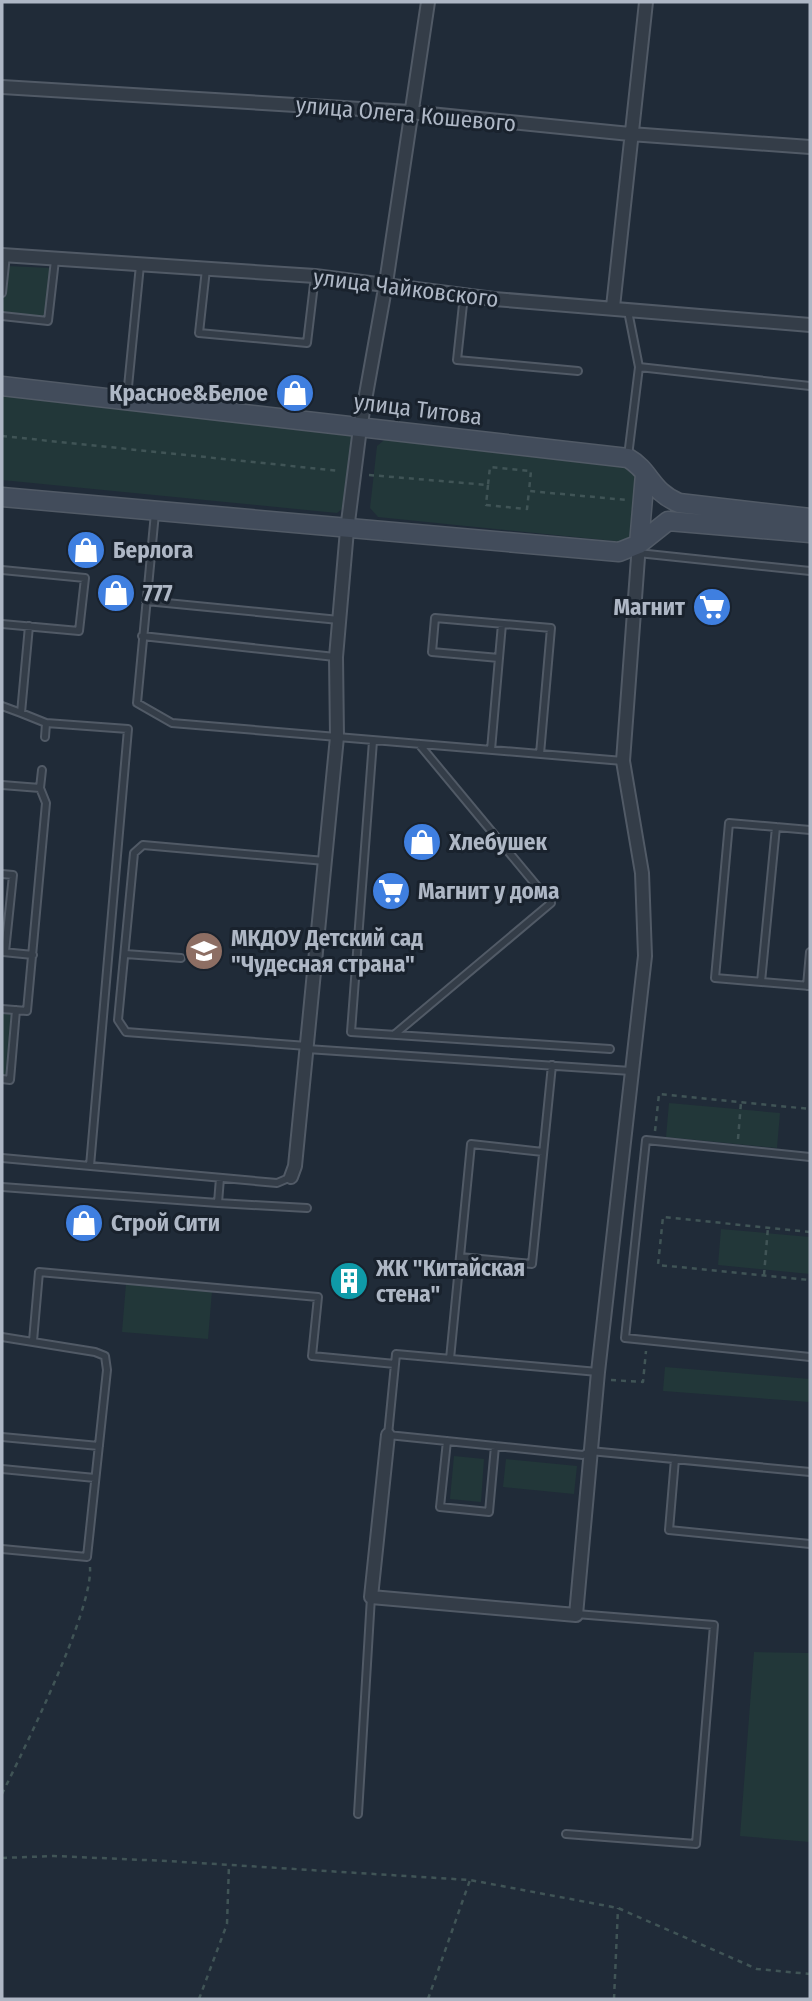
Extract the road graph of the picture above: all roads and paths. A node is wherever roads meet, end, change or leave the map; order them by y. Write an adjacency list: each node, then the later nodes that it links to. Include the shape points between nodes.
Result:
1 (428, 2): 4 (street)
2 (646, 2): 5 (street)
3 (2, 87): 4 (street, улица Олега Кошевого)
4 (410, 112): 5 (street, улица Олега Кошевого); 12 (street)
5 (630, 134): 6 (street, улица Олега Кошевого); 15 (street)
6 (810, 147)
7 (4, 255): 8 (street, улица Чайковского); 13 (lane)
8 (55, 260): 9 (street, улица Чайковского); 17 (lane, via 48,321)
9 (140, 264): 10 (street, улица Чайковского); 23 (lane)
10 (206, 269): 11 (street, улица Чайковского); 11 (lane, via 199,333 307,343)
11 (315, 276): 12 (street, улица Чайковского)
12 (386, 283): 14 (street, улица Чайковского); 24 (street)
13 (2, 293)
14 (464, 295): 15 (street, улица Чайковского); 20 (lane, via 457,360)
15 (613, 307): 16 (street, улица Чайковского)
16 (628, 309): 18 (street, улица Чайковского); 19 (lane)
17 (2, 316)
18 (810, 325)
19 (639, 367): 22 (lane); 26 (lane)
20 (578, 371)
21 (2, 386): 23 (street, улица Титова)
22 (810, 386)
23 (126, 399): 24 (street, улица Титова)
24 (360, 428): 26 (street, улица Титова); 36 (street)
25 (2, 436): 27 (path)
26 (628, 458): 29 (street)
27 (347, 472)
28 (376, 474): 30 (path)
29 (645, 474): 35 (street, via 663,497 679,503); 38 (street)
30 (488, 485): 31 (path, via 490,467 531,471); 31 (path, via 486,505 527,509)
31 (529, 491): 33 (path)
32 (2, 497): 34 (street)
33 (639, 502)
34 (155, 513): 36 (street); 43 (lane)
35 (810, 518)
36 (347, 530): 39 (street); 44 (street)
37 (810, 533): 38 (street, via 668,521)
38 (638, 549): 39 (street); 41 (lane); 42 (street)
39 (619, 552): 42 (street)
40 (2, 570): 47 (lane, via 85,578 79,631)
41 (810, 571)
42 (636, 573): 60 (street)
43 (146, 601): 44 (lane); 48 (lane)
44 (339, 621): 49 (street)
45 (2, 624): 47 (lane)
46 (502, 624): 50 (lane); 50 (lane, via 435,618 432,652); 59 (lane, via 551,628)
47 (29, 626): 52 (lane)
48 (142, 636): 49 (lane); 55 (lane, via 137,703 172,723)
49 (336, 657): 55 (street)
50 (499, 658): 58 (lane)
51 (2, 706): 52 (lane)
52 (21, 713): 53 (lane)
53 (46, 723): 54 (lane); 90 (lane, via 128,729)
54 (45, 737)
55 (337, 737): 56 (lane); 66 (street)
56 (373, 741): 57 (lane); 77 (lane, via 351,1032)
57 (419, 744): 58 (lane); 77 (lane, via 551,903)
58 (491, 750): 59 (lane)
59 (540, 754): 60 (lane)
60 (623, 761): 81 (street, via 642,873 645,943)
61 (42, 770): 63 (lane)
62 (2, 785): 63 (lane)
63 (40, 788): 71 (lane, via 46,803)
64 (776, 827): 65 (lane); 73 (lane); 73 (lane, via 729,823 727,836 715,978)
65 (810, 830)
66 (325, 861): 70 (lane, via 143,845 134,853); 78 (street)
67 (2, 874): 68 (lane, via 13,875)
68 (3, 952): 71 (lane)
69 (810, 952): 74 (lane)
70 (125, 954): 72 (lane); 78 (lane, via 118,1020 127,1032)
71 (33, 955): 76 (lane, via 27,1011)
72 (181, 958)
73 (761, 982): 74 (lane)
74 (808, 986)
75 (2, 1009): 76 (lane)
76 (16, 1010): 82 (lane, via 10,1080)
77 (395, 1034): 79 (lane)
78 (307, 1047): 80 (lane); 91 (street)
79 (610, 1049)
80 (552, 1065): 81 (lane); 87 (lane)
81 (633, 1071): 107 (street)
82 (2, 1079)
83 (741, 1102): 84 (path); 85 (path, via 659,1094); 86 (path)
84 (810, 1109)
85 (654, 1141): 86 (lane); 102 (lane, via 646,1140 625,1338)
86 (737, 1150): 88 (lane)
87 (543, 1152): 98 (lane, via 532,1264); 98 (lane, via 471,1144)
88 (810, 1157)
89 (2, 1158): 90 (lane)
90 (90, 1166): 92 (lane)
91 (291, 1177): 92 (lane, via 277,1183)
92 (220, 1178): 94 (lane)
93 (2, 1187): 94 (lane)
94 (218, 1203): 95 (lane)
95 (307, 1208)
96 (768, 1227): 97 (path); 99 (path); 99 (path, via 663,1217 658,1265)
97 (810, 1231)
98 (460, 1257): 105 (lane)
99 (764, 1275): 100 (path)
100 (810, 1280)
101 (2, 1337): 103 (lane)
102 (647, 1340): 104 (lane); 107 (path, via 643,1382)
103 (33, 1341): 106 (lane, via 40,1272 318,1297 312,1356); 111 (lane, via 104,1356 107,1370)
104 (810, 1357)
105 (450, 1359): 106 (lane, via 396,1354); 107 (lane)
106 (395, 1364): 108 (lane)
107 (597, 1376): 113 (street)
108 (388, 1435): 110 (lane); 121 (street)
109 (2, 1437): 111 (lane)
110 (447, 1441): 112 (lane); 112 (lane, via 440,1507 477,1511 489,1512)
111 (99, 1446): 117 (lane)
112 (495, 1446): 113 (lane, via 583,1455)
113 (590, 1451): 114 (lane); 122 (street)
114 (675, 1459): 116 (lane); 118 (lane, via 669,1530)
115 (2, 1469): 117 (lane)
116 (810, 1472)
117 (95, 1478): 120 (lane)
118 (810, 1544)
119 (2, 1549): 120 (lane)
120 (88, 1557): 123 (path, via 85,1598)
121 (371, 1597): 122 (street); 124 (lane)
122 (576, 1615): 125 (lane, via 714,1625 696,1844)
123 (2, 1794)
124 (358, 1814)
125 (566, 1834)
126 (2, 1858): 127 (path, via 54,1856)
127 (229, 1865): 128 (path); 131 (path, via 228,1924)
128 (470, 1880): 129 (path); 132 (path)
129 (618, 1908): 130 (path, via 757,1969); 133 (path)
130 (810, 1974)
131 (199, 1999)
132 (428, 1999)
133 (614, 1999)

